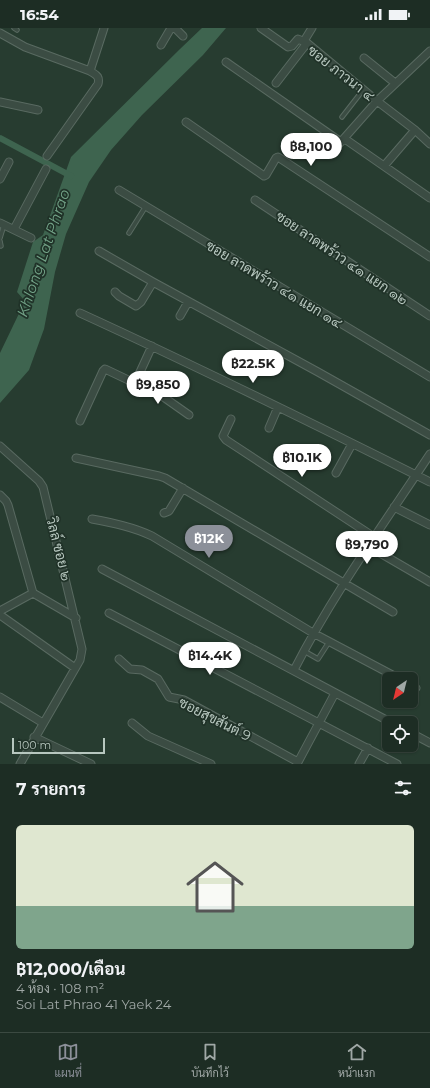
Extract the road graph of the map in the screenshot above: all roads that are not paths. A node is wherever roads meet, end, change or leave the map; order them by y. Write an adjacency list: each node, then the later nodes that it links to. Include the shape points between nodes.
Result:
1 (104, 28): 13 (street)
2 (171, 28): 9 (street)
3 (175, 28): 7 (street)
4 (261, 28): 8 (street, via 288,47 298,39)
5 (312, 28): 8 (street)
6 (0, 33): 13 (street, via 25,47)
7 (184, 36)
8 (305, 42): 14 (street, ซอย ภาวนา ๔); 16 (street, ซอย ภาวนา ๔)
9 (161, 45)
10 (430, 51): 15 (street)
11 (364, 58): 15 (street)
12 (226, 62): 23 (street)
13 (90, 71): 26 (street, via 99,78 98,84)
14 (276, 83)
15 (396, 83): 17 (street)
16 (363, 90): 17 (street, ซอย ภาวนา ๔); 20 (lane)
17 (377, 101): 22 (street, ซอย ภาวนา ๔); 23 (street)
18 (0, 102): 19 (street)
19 (38, 110)
20 (342, 117)
21 (186, 122): 44 (street, via 264,176 278,157)
22 (415, 130): 24 (street, ซอย ภาวนา ๔); 28 (street)
23 (343, 141): 25 (street); 28 (street)
24 (430, 144)
25 (331, 153)
26 (47, 156)
27 (9, 162): 30 (street)
28 (384, 166): 33 (street)
29 (46, 169): 37 (street)
30 (0, 179)
31 (430, 188): 33 (street)
32 (119, 190): 35 (street, ซอย ลาดพร้าว ๔๑ แยก ๑๔)
33 (427, 196)
34 (255, 200): 50 (street, ซอย ลาดพร้าว ๔๑ แยก ๑๒)
35 (146, 206): 38 (lane); 52 (street, ซอย ลาดพร้าว ๔๑ แยก ๑๔)
36 (2, 224): 37 (street); 39 (lane)
37 (14, 229): 40 (street)
38 (129, 233)
39 (0, 238)
40 (32, 238)
41 (0, 241): 42 (lane)
42 (1, 246)
43 (99, 251): 45 (street)
44 (430, 257)
45 (153, 282): 46 (street, via 136,306); 47 (street)
46 (115, 292)
47 (188, 302): 49 (street); 59 (street)
48 (80, 313): 51 (street)
49 (180, 316)
50 (430, 316)
51 (152, 346): 53 (street); 54 (street)
52 (430, 377)
53 (135, 383): 55 (street, via 162,396); 57 (street, via 104,370)
54 (278, 407): 58 (street); 60 (street)
55 (189, 414)
56 (231, 419): 73 (street, via 223,436 226,440)
57 (80, 421)
58 (269, 428)
59 (430, 435)
60 (352, 444): 64 (street); 65 (street)
61 (0, 446): 83 (street, วิลล์ ซอย ๒, via 42,484)
62 (430, 454): 65 (street)
63 (76, 458): 67 (street, via 159,476)
64 (336, 473)
65 (416, 475): 66 (street); 69 (street)
66 (430, 482)
67 (183, 488): 70 (street, via 169,511); 77 (street)
68 (0, 495): 78 (street, via 8,505)
69 (394, 507): 72 (street); 73 (street)
70 (164, 513)
71 (92, 519): 84 (street, via 126,526 152,536)
72 (430, 525)
73 (374, 537): 74 (street)
74 (368, 546): 76 (street); 77 (street)
75 (102, 569): 89 (street)
76 (430, 582)
77 (344, 584): 80 (street); 84 (street)
78 (33, 593): 79 (street); 83 (street)
79 (0, 611)
80 (393, 612)
81 (109, 613): 96 (street)
82 (0, 615): 88 (street)
83 (76, 618): 88 (street, วิลล์ ซอย ๒, via 82,654)
84 (313, 633): 85 (street); 86 (street)
85 (329, 642): 86 (lane, via 318,659); 90 (street)
86 (304, 651): 89 (street)
87 (119, 659): 101 (street, ซอยสุขสันต์ 9, via 130,669 142,670 158,679 169,697 184,700)
88 (75, 668): 95 (street, วิลล์ ซอย ๒)
89 (294, 670): 91 (street)
90 (387, 672)
91 (335, 693): 93 (street); 96 (street)
92 (0, 697): 95 (street)
93 (382, 718)
94 (132, 722): 104 (street, via 148,736)
95 (43, 723): 98 (street, วิลล์ ซอย ๒)
96 (319, 723): 100 (street); 101 (street)
97 (418, 737): 99 (street)
98 (34, 738): 102 (street, วิลล์ ซอย ๒); 103 (street)
99 (430, 743)
100 (368, 748): 105 (street); 106 (street)
101 (298, 763)
102 (20, 764)
103 (91, 764)
104 (210, 764)
105 (359, 764)
106 (397, 764)

